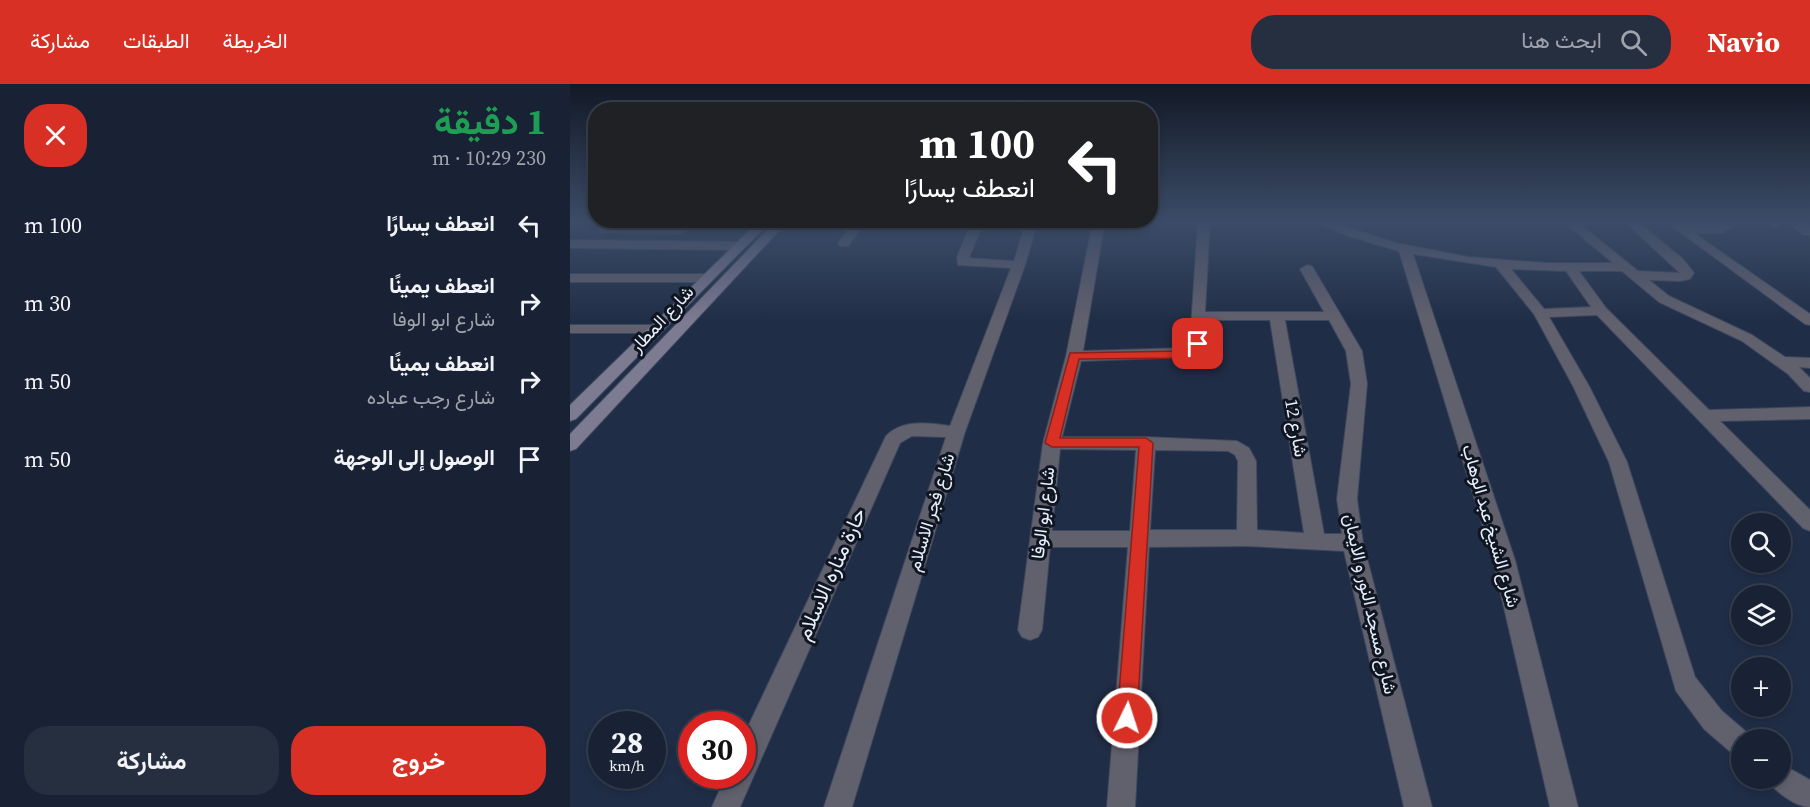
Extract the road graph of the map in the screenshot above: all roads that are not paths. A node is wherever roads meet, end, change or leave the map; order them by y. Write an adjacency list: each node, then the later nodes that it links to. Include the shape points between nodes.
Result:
1 (731, 255): 18 (street, شارع المطار)
2 (750, 255): 35 (street, شارع المطار)
3 (964, 255): 12 (street, via 963,262)
4 (1022, 255): 12 (street, شارع فجر الاسلام)
5 (1093, 255): 27 (street, شارع ابو الوفا)
6 (1202, 255): 21 (street)
7 (1407, 255): 54 (street, شارع الشيخ عبد الوهاب, via 1504,560)
8 (1439, 255): 13 (street)
9 (1611, 255): 16 (street)
10 (1670, 255): 16 (street, via 1687,273 1685,276)
11 (1720, 255): 24 (street)
12 (1019, 265): 34 (street, شارع فجر الاسلام)
13 (1501, 265): 15 (street); 20 (street)
14 (1307, 269): 22 (street, شارع مسجد النور و الايمان)
15 (1571, 269): 16 (street); 19 (street)
16 (1631, 271): 28 (street, via 1664,299 1747,338)
17 (570, 278): 18 (street)
18 (707, 278): 26 (street, شارع المطار)
19 (1601, 311): 20 (street); 33 (street)
20 (1540, 313): 45 (street, via 1618,462 1685,683 1713,720)
21 (1197, 316): 23 (street); 27 (street, via 1198,344 1184,354)
22 (1335, 316): 23 (street); 43 (street, شارع مسجد النور و الايمان, via 1354,351 1359,384 1347,499)
23 (1277, 317): 42 (street, شارع 12)
24 (1810, 321)
25 (570, 329): 26 (street)
26 (656, 329): 32 (street, شارع المطار)
27 (1074, 356): 36 (street, شارع ابو الوفا)
28 (1780, 362): 29 (street); 30 (street)
29 (1810, 363)
30 (1810, 387)
31 (1810, 413): 33 (street)
32 (570, 416)
33 (1706, 416): 38 (street)
34 (956, 432): 46 (street, حارة مناره الاسلام, via 909,430 891,440); 51 (street, شارع فجر الاسلام)
35 (574, 437)
36 (1052, 443): 37 (street); 41 (street, شارع ابو الوفا)
37 (1146, 443): 39 (street, via 1239,448 1247,461); 40 (street)
38 (1810, 523)
39 (1247, 538): 40 (street); 42 (street)
40 (1138, 539): 41 (street); 52 (street)
41 (1040, 540): 44 (street, شارع ابو الوفا)
42 (1315, 540): 43 (street)
43 (1353, 543): 53 (street, شارع مسجد النور و الايمان)
44 (1030, 630)
45 (1731, 736)
46 (756, 739)
47 (1791, 783): 49 (street)
48 (734, 789): 50 (street)
49 (1810, 796)
50 (726, 807)
51 (838, 807)
52 (1121, 807)
53 (1418, 807)
54 (1564, 807)

